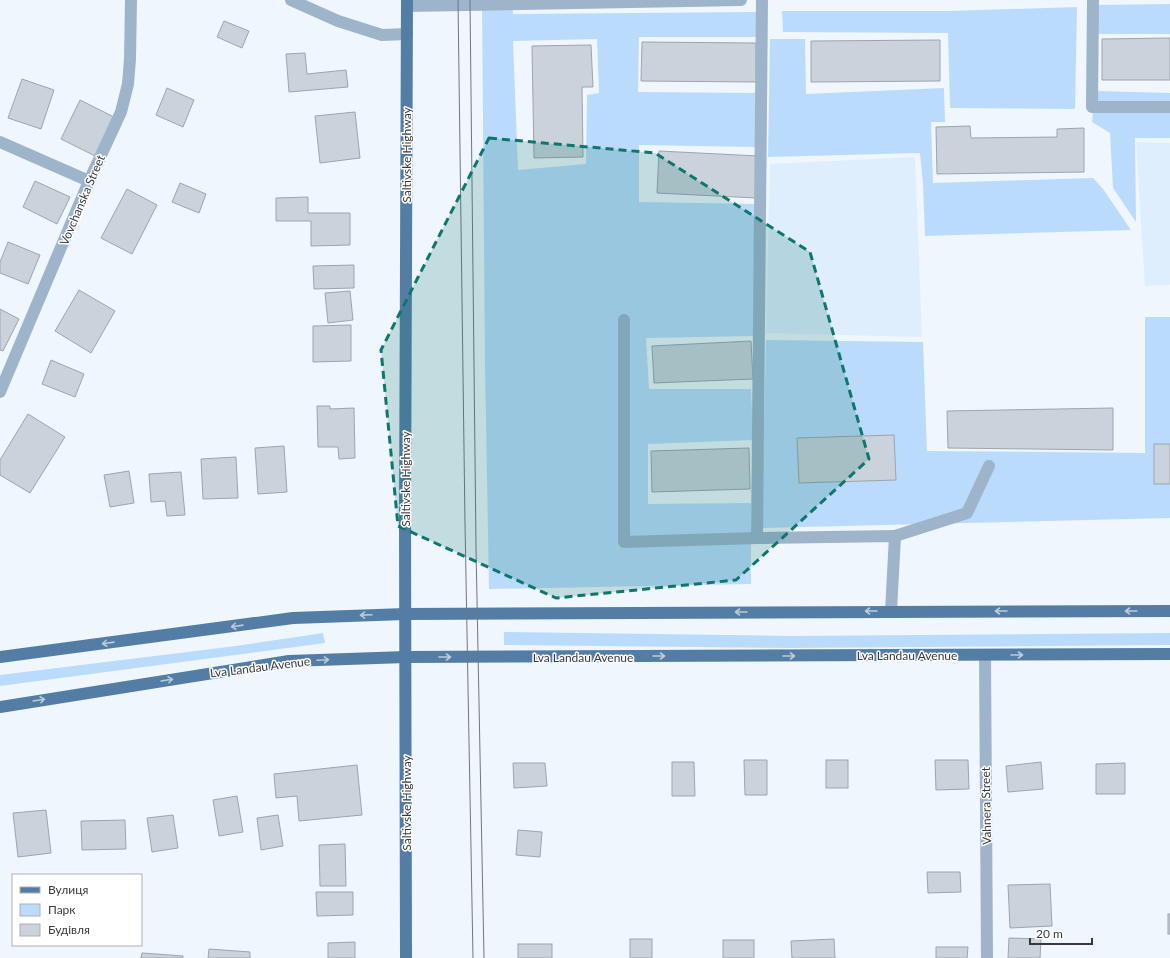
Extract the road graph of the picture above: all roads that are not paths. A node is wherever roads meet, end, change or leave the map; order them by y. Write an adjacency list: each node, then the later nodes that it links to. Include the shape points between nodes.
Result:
1 (131, 0): 11 (street, Vovchanska Street, via 128,84 121,112)
2 (291, 0): 8 (street, via 338,21 382,35)
3 (742, 0): 6 (street)
4 (762, 0): 16 (street)
5 (1093, 0): 9 (street, via 1092,108)
6 (581, 2): 7 (street)
7 (407, 3): 8 (main road, Saltivske Highway)
8 (407, 34): 19 (main road, Saltivske Highway, via 404,522)
9 (1170, 107)
10 (0, 142): 11 (street)
11 (89, 181): 13 (street, Vovchanska Street)
12 (624, 320): 16 (street, via 624,542)
13 (0, 392)
14 (989, 466): 15 (street, via 967,513)
15 (895, 536): 16 (street); 17 (street)
16 (757, 538)
17 (891, 611): 18 (main road, one-way to 17); 19 (main road, one-way to 19)
18 (1170, 611)
19 (406, 614): 22 (main road, one-way to 22, via 292,618); 23 (main road, Saltivske Highway)
20 (1170, 654): 21 (main road, Lva Landau Avenue, one-way to 20)
21 (985, 655): 23 (main road, Lva Landau Avenue, one-way to 21); 26 (street, Vahnera Street)
22 (0, 657)
23 (406, 657): 24 (main road, Lva Landau Avenue, one-way to 23, via 289,661); 25 (main road, Saltivske Highway)
24 (0, 707)
25 (406, 958)
26 (987, 958)

